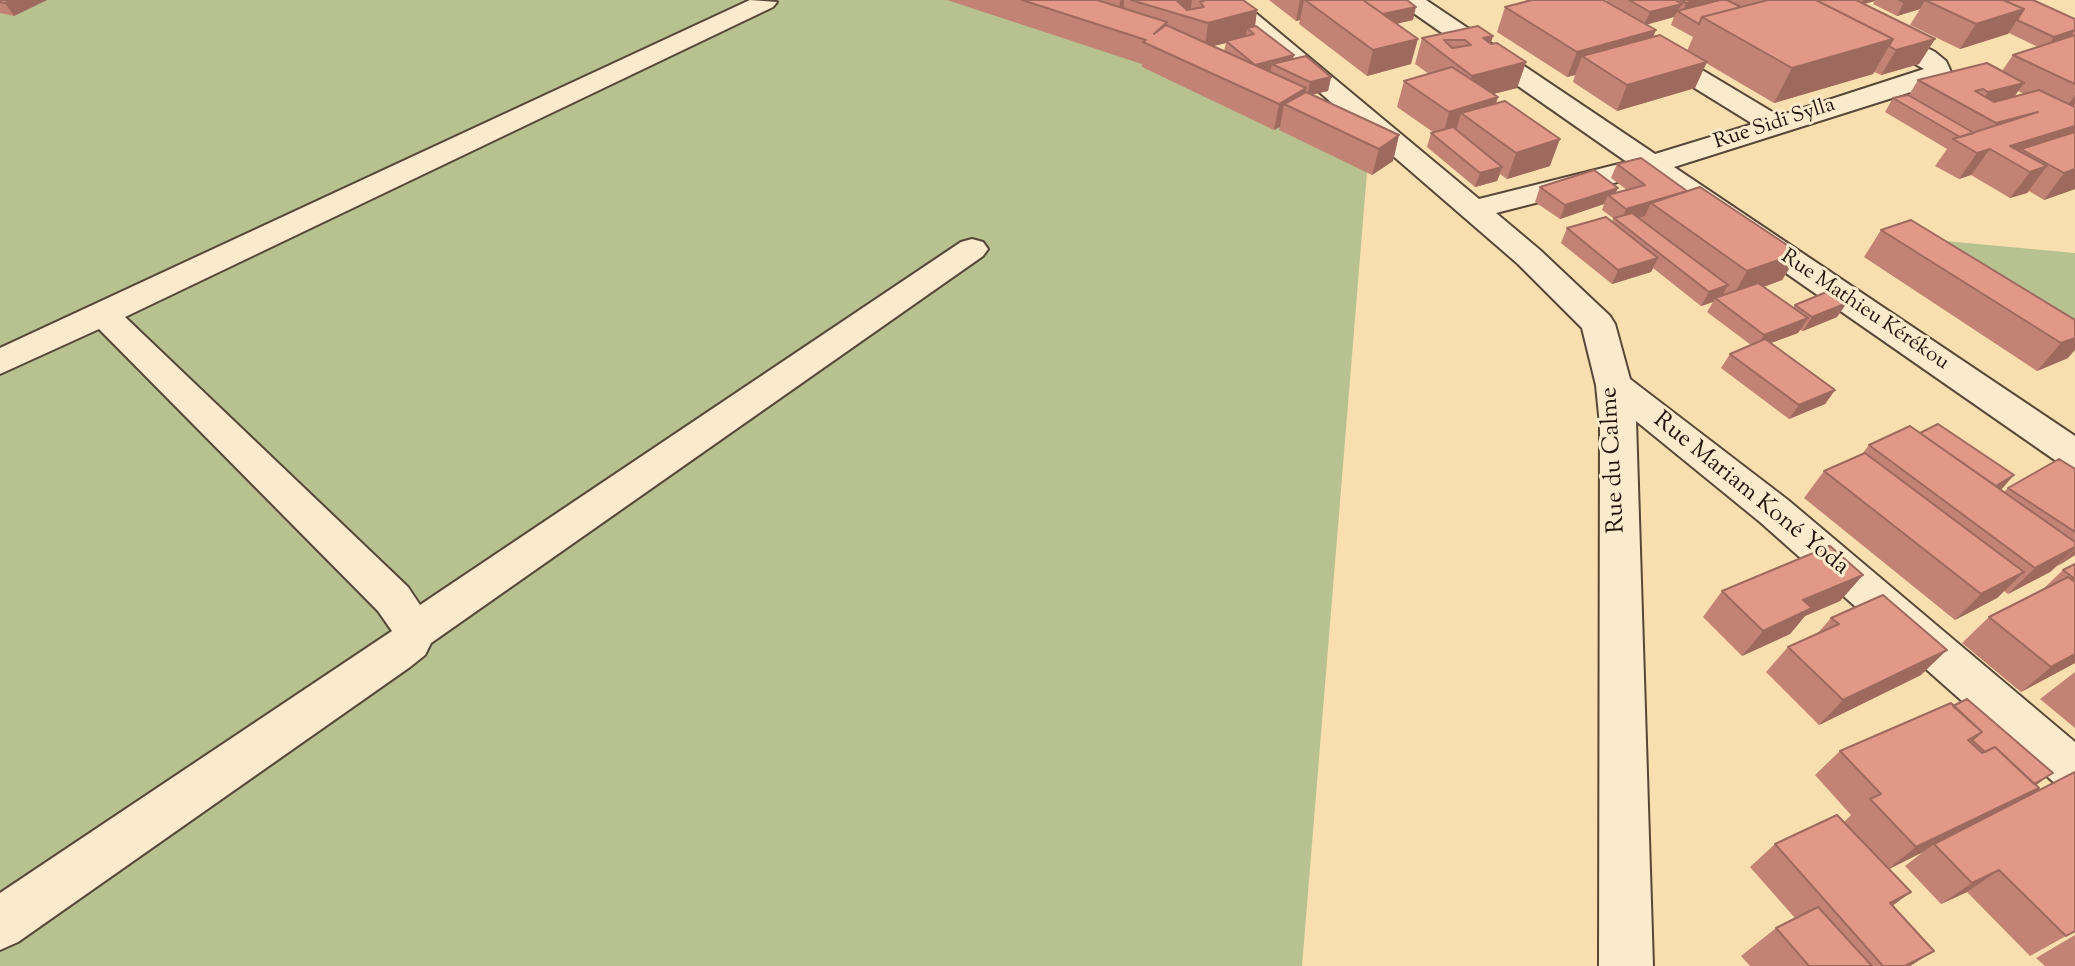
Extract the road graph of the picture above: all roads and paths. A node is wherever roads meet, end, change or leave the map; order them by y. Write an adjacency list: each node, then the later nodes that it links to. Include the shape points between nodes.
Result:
1 (1225, 0): 8 (street, Rue du Calme)
2 (1410, 0): 7 (street, Rue Mathieu Kérékou)
3 (1569, 0): 6 (street)
4 (1818, 0): 6 (street, Rue Sidi Sylla, via 1949,72)
5 (765, 2): 10 (street)
6 (1775, 125): 7 (street, Rue Sidi Sylla)
7 (1650, 165): 8 (street, Rue Sidi Sylla); 13 (street, Rue Mathieu Kérékou)
8 (1472, 210): 12 (street, Rue du Calme, via 1598,324)
9 (972, 249): 14 (street)
10 (105, 315): 11 (street); 14 (street, via 393,599)
11 (0, 362)
12 (1614, 385): 15 (street, Rue Mariam Koné Yoda, via 1774,511); 17 (street, Rue du Calme)
13 (2075, 455)
14 (415, 631): 16 (street, via 395,654)
15 (2075, 771)
16 (0, 924)
17 (1626, 966)

